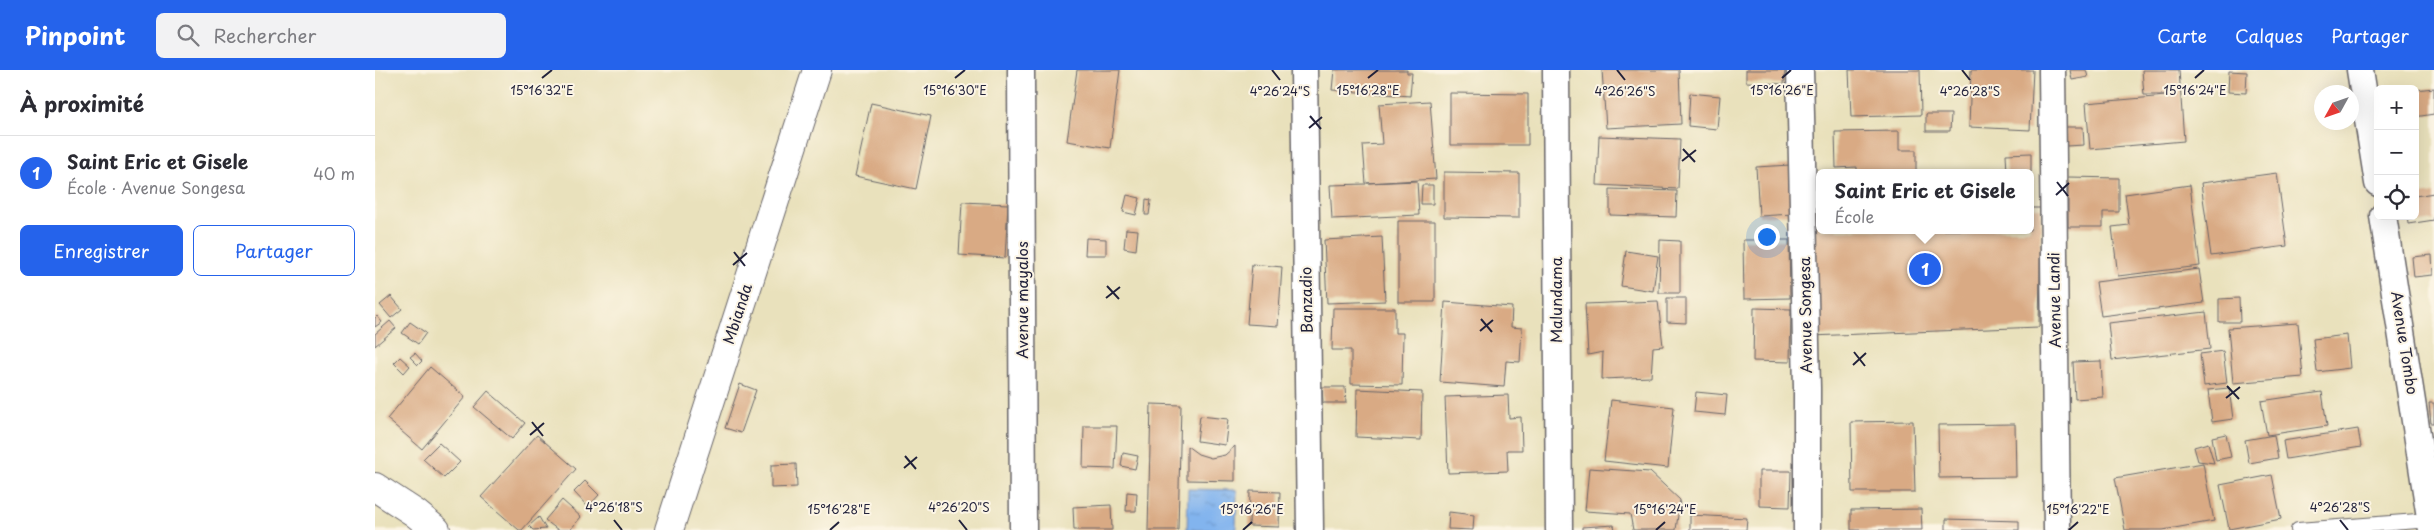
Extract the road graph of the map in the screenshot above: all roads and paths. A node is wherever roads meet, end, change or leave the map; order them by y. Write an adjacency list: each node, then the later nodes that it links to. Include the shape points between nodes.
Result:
1 (817, 70): 13 (main road, Mbianda)
2 (1021, 70): 14 (street, Avenue mayalos)
3 (1304, 70): 15 (street, Banzadio)
4 (1556, 70): 16 (street, Malundama)
5 (1799, 70): 17 (street, Avenue Songesa)
6 (2052, 70): 18 (street, Avenue Landi)
7 (2359, 70): 8 (street)
8 (2377, 175)
9 (2384, 220): 11 (street, Avenue Tombo)
10 (375, 487): 12 (main road)
11 (2432, 512): 19 (lane)
12 (436, 530)
13 (669, 530)
14 (1023, 530)
15 (1311, 530)
16 (1559, 530)
17 (1807, 530)
18 (2057, 530)
19 (2298, 530)

